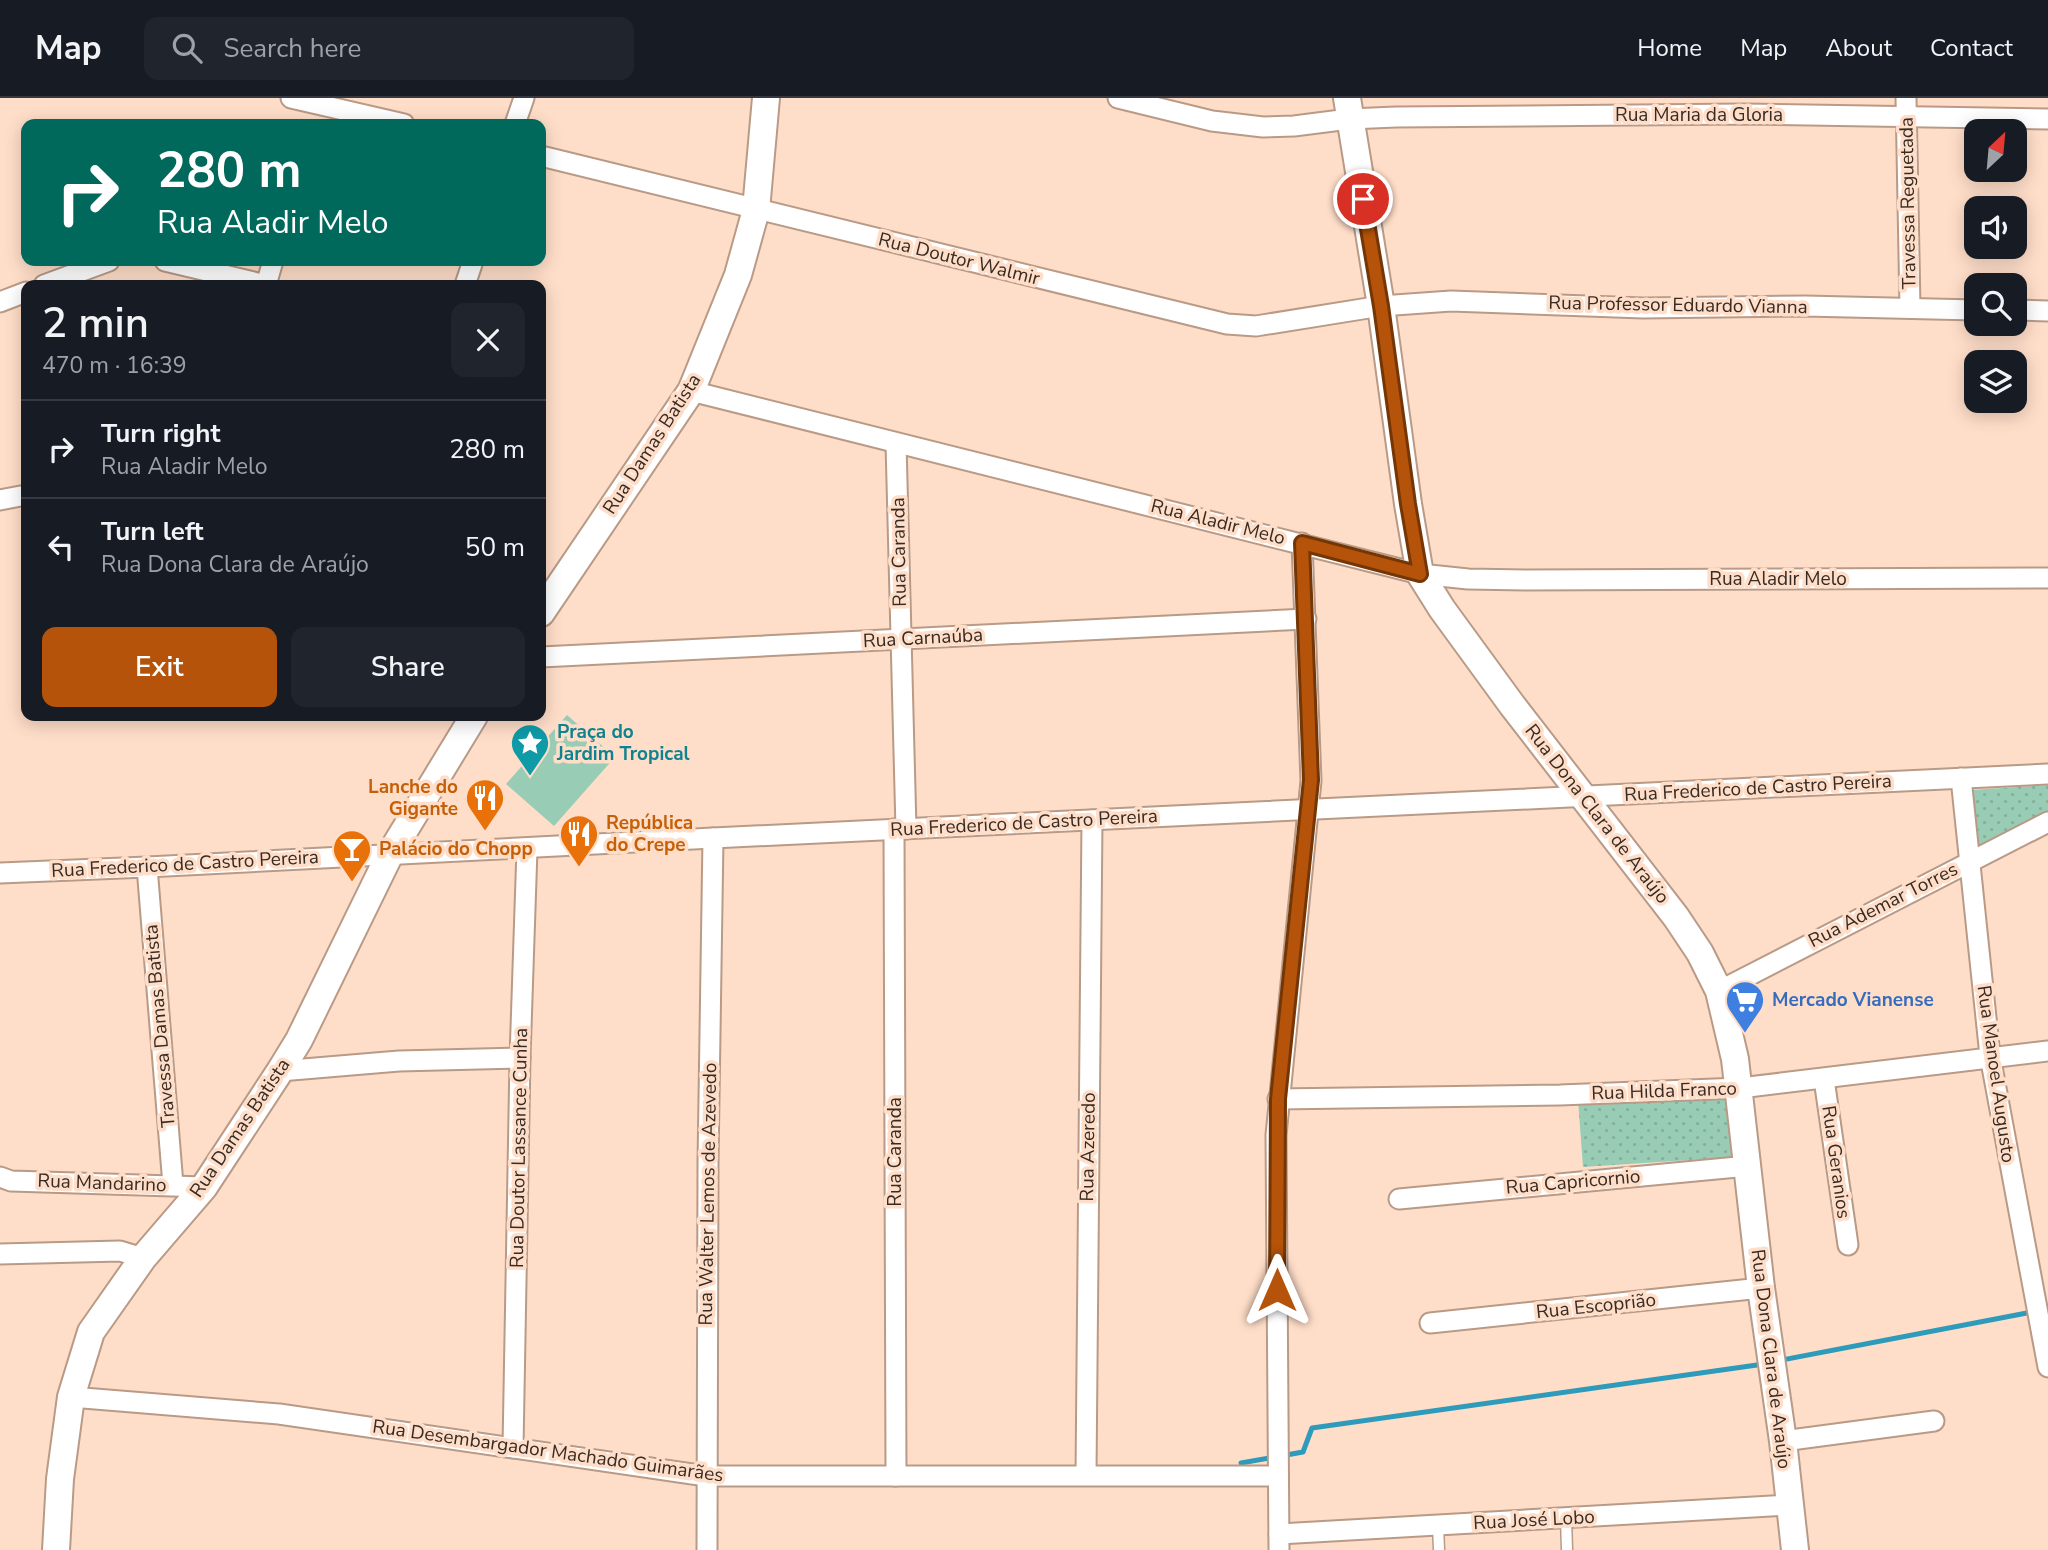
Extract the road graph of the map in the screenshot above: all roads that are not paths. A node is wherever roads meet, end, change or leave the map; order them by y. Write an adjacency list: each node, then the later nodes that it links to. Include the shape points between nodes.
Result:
1 (291, 98): 5 (street)
2 (524, 98): 11 (street)
3 (766, 98): 14 (main road, Rua Damas Batista)
4 (1118, 98): 8 (street, Rua Maria da Gloria, via 1212,121 1263,127 1294,126)
5 (321, 102): 9 (street); 10 (street)
6 (1744, 106): 7 (street, Rua Maria da Gloria); 8 (street, Rua Maria da Gloria)
7 (1906, 107): 12 (street, Rua Maria da Gloria); 22 (street, Travessa Reguetada)
8 (1348, 108): 21 (main road, Rua Dona Clara de Araújo)
9 (316, 119)
10 (385, 119)
11 (517, 119)
12 (2048, 119)
13 (546, 157): 14 (street, Rua Doutor Walmir)
14 (756, 210): 21 (street, Rua Doutor Walmir, via 1227,324 1256,326); 26 (main road, Rua Damas Batista, via 738,275)
15 (95, 266): 17 (street)
16 (186, 266): 18 (street)
17 (58, 280)
18 (245, 280)
19 (21, 294): 20 (street)
20 (0, 302)
21 (1381, 306): 22 (street, Rua Professor Eduardo Vianna, via 1451,301 1643,308); 31 (main road, Rua Dona Clara de Araújo)
22 (1910, 308): 23 (street, Rua Professor Eduardo Vianna)
23 (1964, 310)
24 (2027, 310): 25 (street)
25 (2048, 311)
26 (691, 391): 27 (street, Rua Aladir Melo); 33 (main road, Rua Damas Batista)
27 (896, 443): 30 (street, Rua Aladir Melo); 35 (street, Rua Caranda)
28 (21, 496): 29 (street)
29 (0, 500)
30 (1302, 543): 31 (street, Rua Aladir Melo); 34 (street)
31 (1420, 574): 32 (street, Rua Aladir Melo, via 1525,580); 40 (main road, Rua Dona Clara de Araújo, via 1496,683)
32 (2048, 578)
33 (546, 606)
34 (1306, 620): 35 (street, Rua Carnaúba); 41 (street)
35 (901, 639): 36 (street, Rua Carnaúba); 44 (street, Rua Caranda)
36 (546, 657)
37 (471, 721): 47 (main road, Rua Damas Batista)
38 (2048, 774): 39 (street, Rua Frederico de Castro Pereira)
39 (1961, 778): 40 (street, Rua Frederico de Castro Pereira); 48 (street, Rua Manoel Augusto)
40 (1584, 796): 41 (street, Rua Frederico de Castro Pereira); 51 (main road, Rua Dona Clara de Araújo, via 1676,917)
41 (1309, 810): 42 (street, Rua Frederico de Castro Pereira); 58 (street)
42 (1092, 820): 44 (street, Rua Frederico de Castro Pereira); 76 (street, Rua Azeredo)
43 (2048, 822): 48 (street, Rua Ademar Torres)
44 (900, 829): 45 (street, Rua Frederico de Castro Pereira); 78 (street, Rua Caranda)
45 (713, 838): 46 (street, Rua Frederico de Castro Pereira); 77 (street, Rua Walter Lemos de Azevedo)
46 (527, 849): 47 (street, Rua Frederico de Castro Pereira); 54 (street, Rua Doutor Lassance Cunha)
47 (390, 854): 49 (street, Rua Frederico de Castro Pereira); 55 (main road, Rua Damas Batista)
48 (1969, 862): 51 (street, Rua Ademar Torres); 53 (street, Rua Manoel Augusto)
49 (147, 867): 50 (street, Rua Frederico de Castro Pereira); 61 (street, Travessa Damas Batista)
50 (0, 873)
51 (1718, 990): 57 (main road, Rua Dona Clara de Araújo)
52 (2048, 1051): 53 (street, Rua Hilda Franco)
53 (1990, 1056): 56 (street, Rua Hilda Franco); 68 (street, Rua Manoel Augusto)
54 (520, 1058): 55 (street, via 399,1061); 74 (street, Rua Doutor Lassance Cunha)
55 (280, 1072): 62 (main road, Rua Damas Batista)
56 (1824, 1079): 57 (street, Rua Hilda Franco); 64 (street, Rua Geranios)
57 (1740, 1088): 58 (street, Rua Hilda Franco); 59 (main road, Rua Dona Clara de Araújo)
58 (1278, 1099): 75 (street)
59 (1748, 1166): 63 (street, Rua Capricornio); 67 (main road, Rua Dona Clara de Araújo)
60 (0, 1177): 61 (street, Rua Mandarino)
61 (173, 1185): 62 (street, Rua Mandarino)
62 (204, 1187): 66 (main road, Rua Damas Batista)
63 (1399, 1199)
64 (1848, 1245)
65 (0, 1254): 66 (street, via 120,1251)
66 (143, 1258): 71 (main road, Rua Damas Batista, via 91,1332)
67 (1761, 1289): 69 (street, Rua Escoprião); 73 (main road, Rua Dona Clara de Araújo)
68 (2039, 1303): 70 (street, Rua Manoel Augusto)
69 (1430, 1322)
70 (2048, 1367)
71 (71, 1397): 74 (street, Rua Desembargador Machado Guimarães, via 279,1414); 83 (main road, Rua Damas Batista)
72 (1934, 1421): 73 (street)
73 (1783, 1441): 79 (main road, Rua Dona Clara de Araújo)
74 (513, 1448): 77 (street, Rua Desembargador Machado Guimarães)
75 (1278, 1465): 76 (street, Rua Desembargador Machado Guimarães); 82 (street)
76 (1086, 1475): 78 (street, Rua Desembargador Machado Guimarães)
77 (706, 1476): 78 (street, Rua Desembargador Machado Guimarães); 84 (street, Rua Walter Lemos de Azevedo)
78 (896, 1476)
79 (1790, 1505): 80 (street, Rua José Lobo); 87 (main road, Rua Dona Clara de Araújo)
80 (1566, 1518): 81 (street, Rua José Lobo); 86 (lane)
81 (1438, 1525): 82 (street, Rua José Lobo); 85 (lane)
82 (1279, 1542)
83 (56, 1550)
84 (707, 1550)
85 (1439, 1550)
86 (1567, 1550)
87 (1795, 1550)

